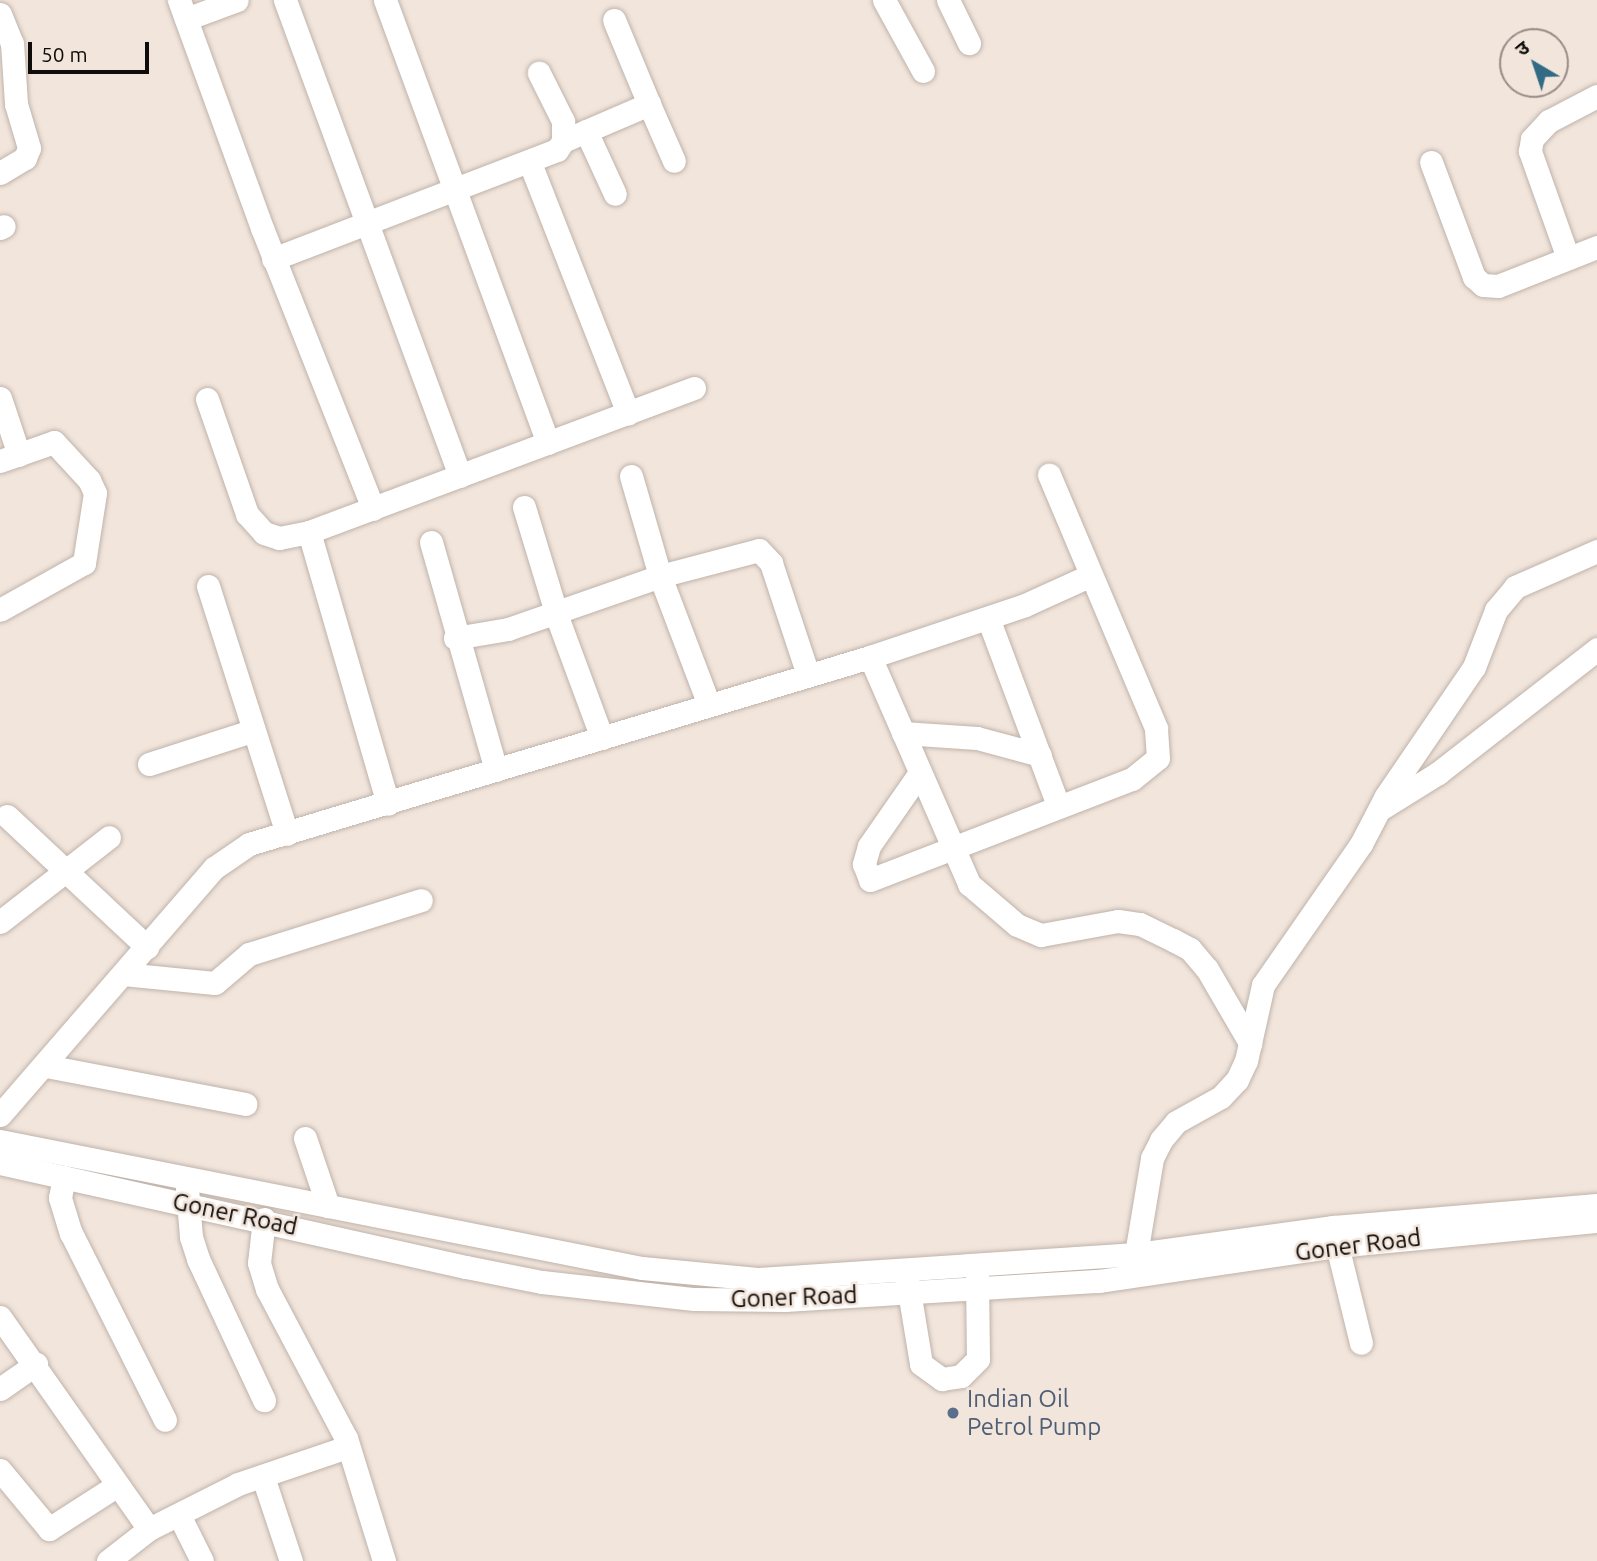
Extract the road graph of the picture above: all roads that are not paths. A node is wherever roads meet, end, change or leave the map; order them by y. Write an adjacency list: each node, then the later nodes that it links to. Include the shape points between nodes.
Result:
1 (237, 0): 6 (street)
2 (285, 0): 22 (street)
3 (385, 0): 20 (street)
4 (884, 0): 10 (street)
5 (948, 0): 9 (street)
6 (182, 10): 25 (street)
7 (0, 14): 19 (street, via 12,43 16,104 29,148 25,158)
8 (614, 20): 13 (street)
9 (969, 43)
10 (923, 71)
11 (540, 73): 15 (street, via 563,121)
12 (1597, 96): 24 (street, via 1549,121 1532,139 1530,152)
13 (649, 104): 14 (street); 16 (street)
14 (586, 131): 15 (street); 21 (street)
15 (563, 141): 18 (street, via 557,150)
16 (674, 161)
17 (1431, 162): 24 (street, via 1475,277 1483,285 1497,286)
18 (530, 163): 20 (street); 29 (street)
19 (0, 173)
20 (456, 191): 22 (street); 30 (street)
21 (615, 194)
22 (365, 224): 25 (street); 33 (street)
23 (1597, 247): 24 (street)
24 (1568, 258)
25 (273, 259): 36 (street)
26 (694, 388): 29 (street)
27 (0, 398): 31 (street)
28 (207, 399): 37 (street, via 247,514 264,533 279,538)
29 (628, 413): 30 (street)
30 (548, 443): 33 (street)
31 (10, 458): 43 (street, via 61,439 95,493 87,523 88,558 74,572)
32 (1049, 475): 40 (street)
33 (460, 476): 36 (street)
34 (631, 476): 41 (street)
35 (524, 507): 44 (street)
36 (373, 509): 37 (street)
37 (309, 532): 58 (street)
38 (431, 542): 46 (street)
39 (1597, 551): 60 (street, via 1533,578 1505,596 1474,667)
40 (1091, 575): 45 (street); 59 (street, via 1160,746 1158,758 1132,779)
41 (660, 576): 44 (street); 49 (street, via 759,550 771,563); 50 (street)
42 (208, 586): 51 (street)
43 (0, 610)
44 (557, 613): 46 (street); 53 (street)
45 (988, 618): 48 (street); 54 (street)
46 (455, 638): 56 (street)
47 (1597, 649): 60 (street, via 1438,773)
48 (870, 657): 49 (street); 52 (street)
49 (807, 672): 50 (street)
50 (709, 705): 53 (street)
51 (254, 730): 55 (street); 62 (street)
52 (903, 733): 54 (street, via 976,738); 57 (street)
53 (601, 738): 56 (street)
54 (1040, 755): 59 (street)
55 (149, 764)
56 (496, 770): 58 (street)
57 (919, 774): 64 (street); 64 (street, via 869,846 865,874 870,880 882,878)
58 (388, 804): 62 (street)
59 (1058, 805): 64 (street)
60 (1379, 810): 70 (street, via 1361,844 1263,985)
61 (7, 816): 65 (street)
62 (287, 834): 68 (street, via 228,855)
63 (109, 837): 65 (street)
64 (951, 849): 70 (street, via 969,884 1017,925 1041,934 1060,934 1118,921 1140,925 1190,949 1207,969)
65 (63, 871): 67 (street); 68 (street)
66 (421, 900): 69 (street, via 249,954 215,983)
67 (0, 922)
68 (147, 947): 69 (street)
69 (123, 974): 71 (street)
70 (1250, 1043): 86 (street, via 1237,1080 1221,1097 1176,1122 1161,1140 1152,1158)
71 (46, 1066): 72 (street); 73 (street)
72 (245, 1104)
73 (0, 1115)
74 (305, 1138): 81 (street)
75 (0, 1141): 78 (street, Goner Road)
76 (0, 1164): 77 (street, Goner Road)
77 (64, 1177): 79 (street, Goner Road); 96 (street, via 60,1198 71,1233)
78 (187, 1178): 79 (street); 81 (street, Goner Road)
79 (187, 1203): 82 (street, Goner Road); 95 (street, via 198,1259)
80 (1597, 1205): 84 (street, Goner Road)
81 (328, 1206): 85 (street, Goner Road)
82 (264, 1219): 89 (street, Goner Road); 97 (street, via 259,1263 267,1289)
83 (1597, 1221): 84 (street, Goner Road)
84 (1335, 1236): 86 (street, Goner Road); 90 (street, Goner Road, via 1186,1271); 92 (street)
85 (549, 1250): 88 (street, Goner Road, via 642,1268 759,1279); 89 (street)
86 (1136, 1254): 87 (street, Goner Road)
87 (976, 1266): 88 (street, Goner Road); 90 (street)
88 (907, 1281): 89 (street, Goner Road, via 785,1300 694,1299); 90 (street, Goner Road); 90 (street, via 921,1364 942,1378 961,1376 978,1359)
89 (542, 1282)
90 (978, 1291)
91 (0, 1317): 93 (street)
92 (1361, 1343)
93 (36, 1364): 94 (street); 100 (street)
94 (0, 1389)
95 (264, 1400)
96 (165, 1420)
97 (347, 1447): 99 (street); 106 (street)
98 (0, 1470): 100 (street, via 50,1529)
99 (263, 1477): 101 (street, via 238,1484); 105 (street)
100 (116, 1486): 102 (street)
101 (178, 1515): 102 (street); 104 (street)
102 (149, 1530): 103 (street)
103 (108, 1561)
104 (202, 1561)
105 (291, 1561)
106 (384, 1561)

